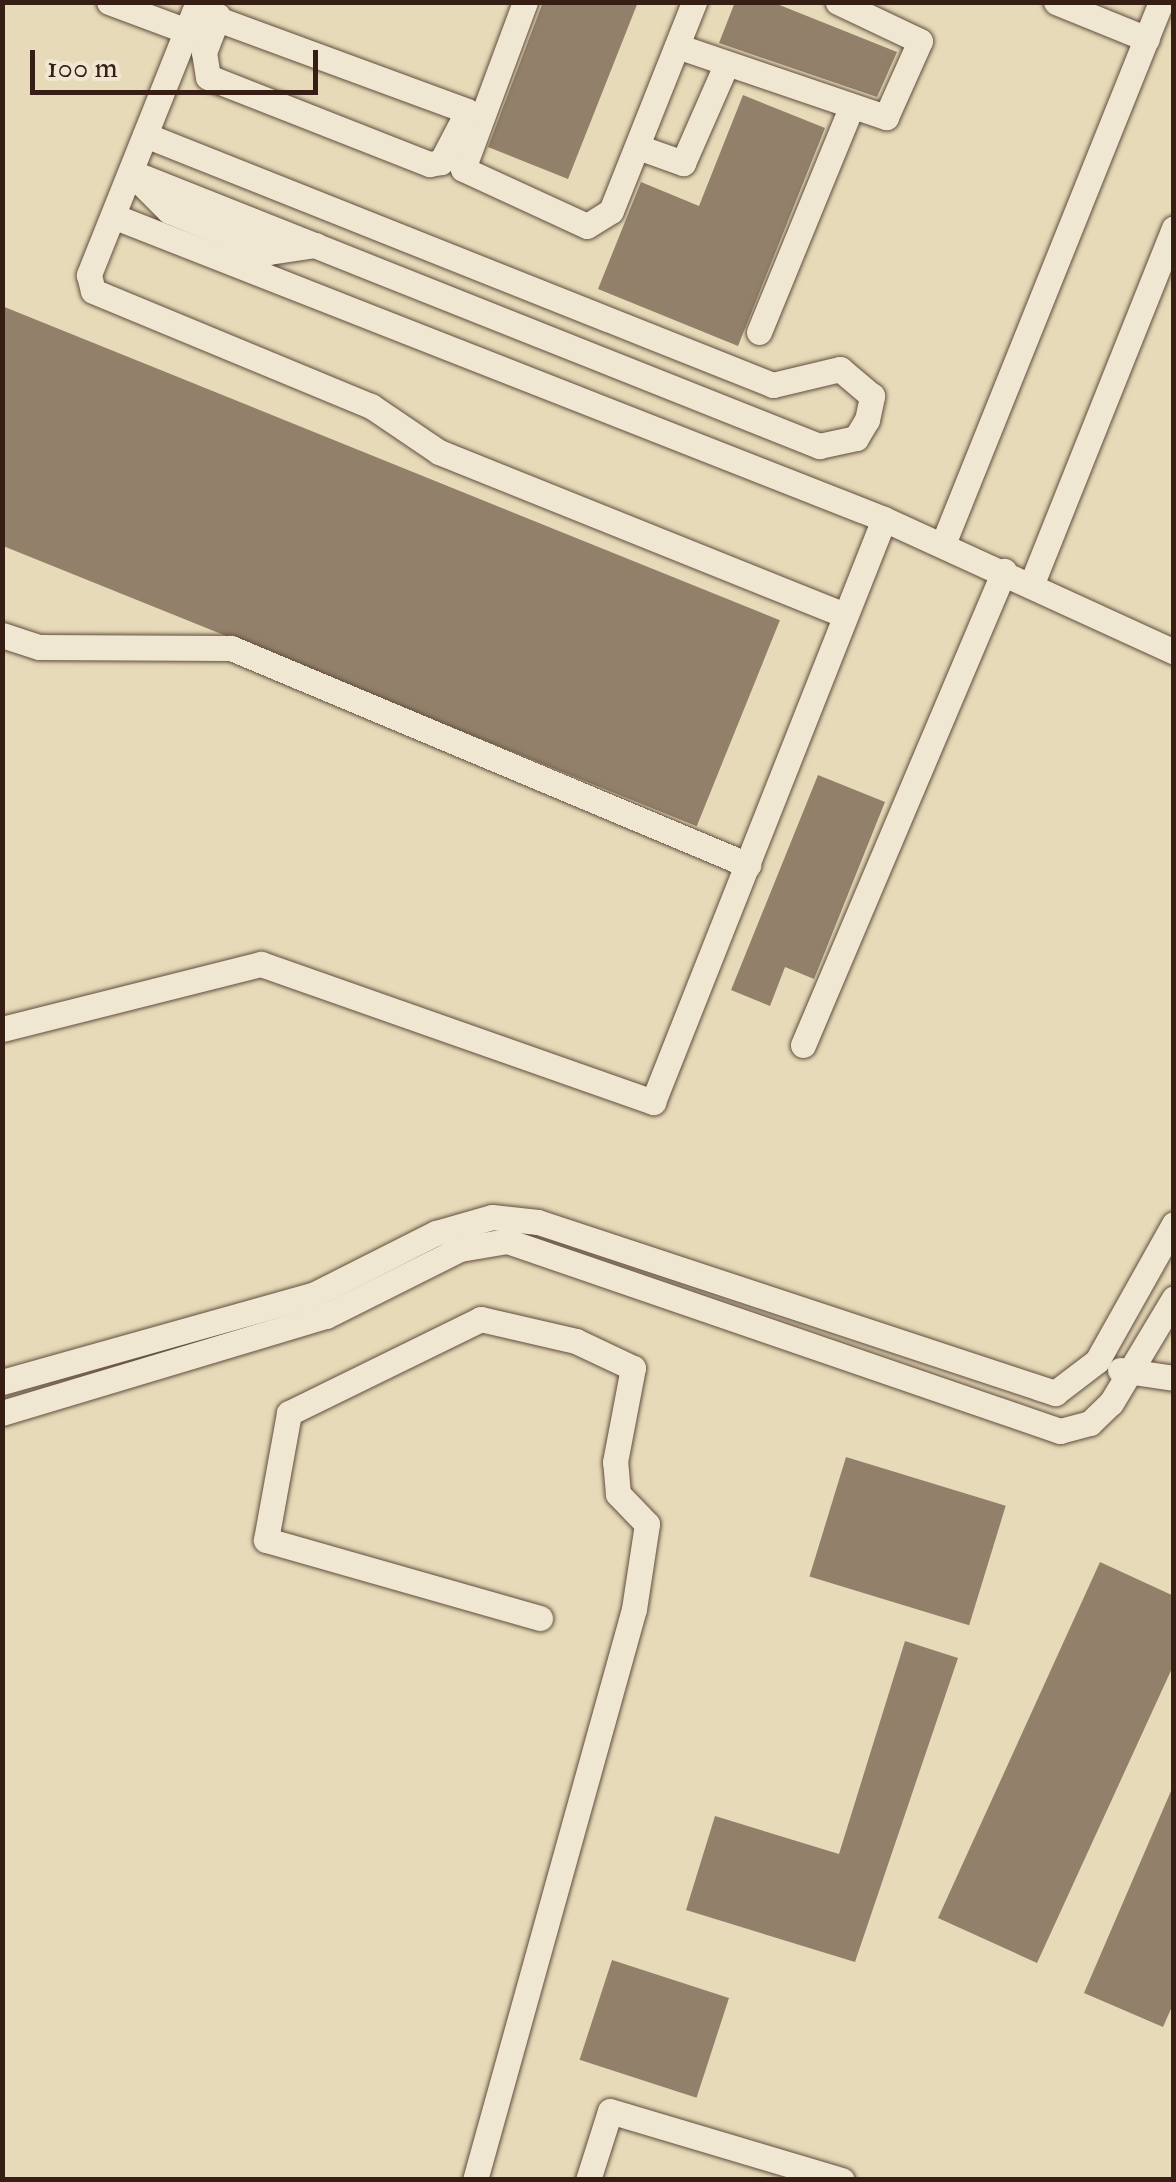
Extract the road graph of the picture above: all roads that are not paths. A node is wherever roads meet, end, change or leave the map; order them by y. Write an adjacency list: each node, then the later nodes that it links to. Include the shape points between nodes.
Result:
1 (109, 2): 8 (street)
2 (511, 2): 13 (street)
3 (525, 2): 15 (street, via 463,169 587,226 606,220)
4 (694, 2): 10 (street)
5 (838, 2): 12 (street, via 920,42 894,112 874,118)
6 (1056, 2): 9 (street)
7 (1161, 2): 9 (street)
8 (204, 13): 13 (street); 13 (street, via 208,77 418,160 441,162); 14 (street)
9 (1146, 39): 24 (street)
10 (677, 46): 11 (street); 15 (street)
11 (726, 65): 12 (street); 15 (street, via 683,162)
12 (850, 110): 22 (street)
13 (467, 111)
14 (145, 135): 16 (street); 18 (street)
15 (638, 147)
16 (131, 172): 17 (street); 20 (street)
17 (113, 216): 23 (street); 27 (street, via 88,275 109,304 371,406 439,452)
18 (373, 226): 20 (street); 20 (street, via 774,385 840,368 872,396 867,420 856,438 819,446)
19 (1174, 228): 21 (street)
20 (358, 262)
21 (1166, 265): 26 (street)
22 (759, 332)
23 (884, 519): 24 (street); 27 (street)
24 (943, 544): 25 (street)
25 (1004, 571): 26 (street); 32 (street)
26 (1032, 582): 29 (street)
27 (844, 614): 30 (street)
28 (2, 636): 30 (street, via 39,648 232,648)
29 (1174, 652)
30 (748, 866): 31 (street, via 653,1102 261,964)
31 (2, 1029)
32 (803, 1046)
33 (1174, 1224): 36 (street)
34 (1174, 1298): 35 (street)
35 (1163, 1339): 36 (street); 37 (street)
36 (1101, 1355): 37 (street); 39 (street, via 1055,1393 1006,1382 538,1222 492,1217 436,1233 315,1294)
37 (1130, 1374): 38 (street); 40 (street, via 1090,1424 1032,1425 506,1241 460,1249 326,1316)
38 (1174, 1378)
39 (2, 1382)
40 (2, 1413)
41 (540, 1618): 42 (street, via 266,1540 290,1412 481,1318 576,1340 633,1368 616,1462 618,1494 646,1524 634,1610)
42 (475, 2180)
43 (588, 2180): 44 (street, via 610,2111)
44 (842, 2180)

